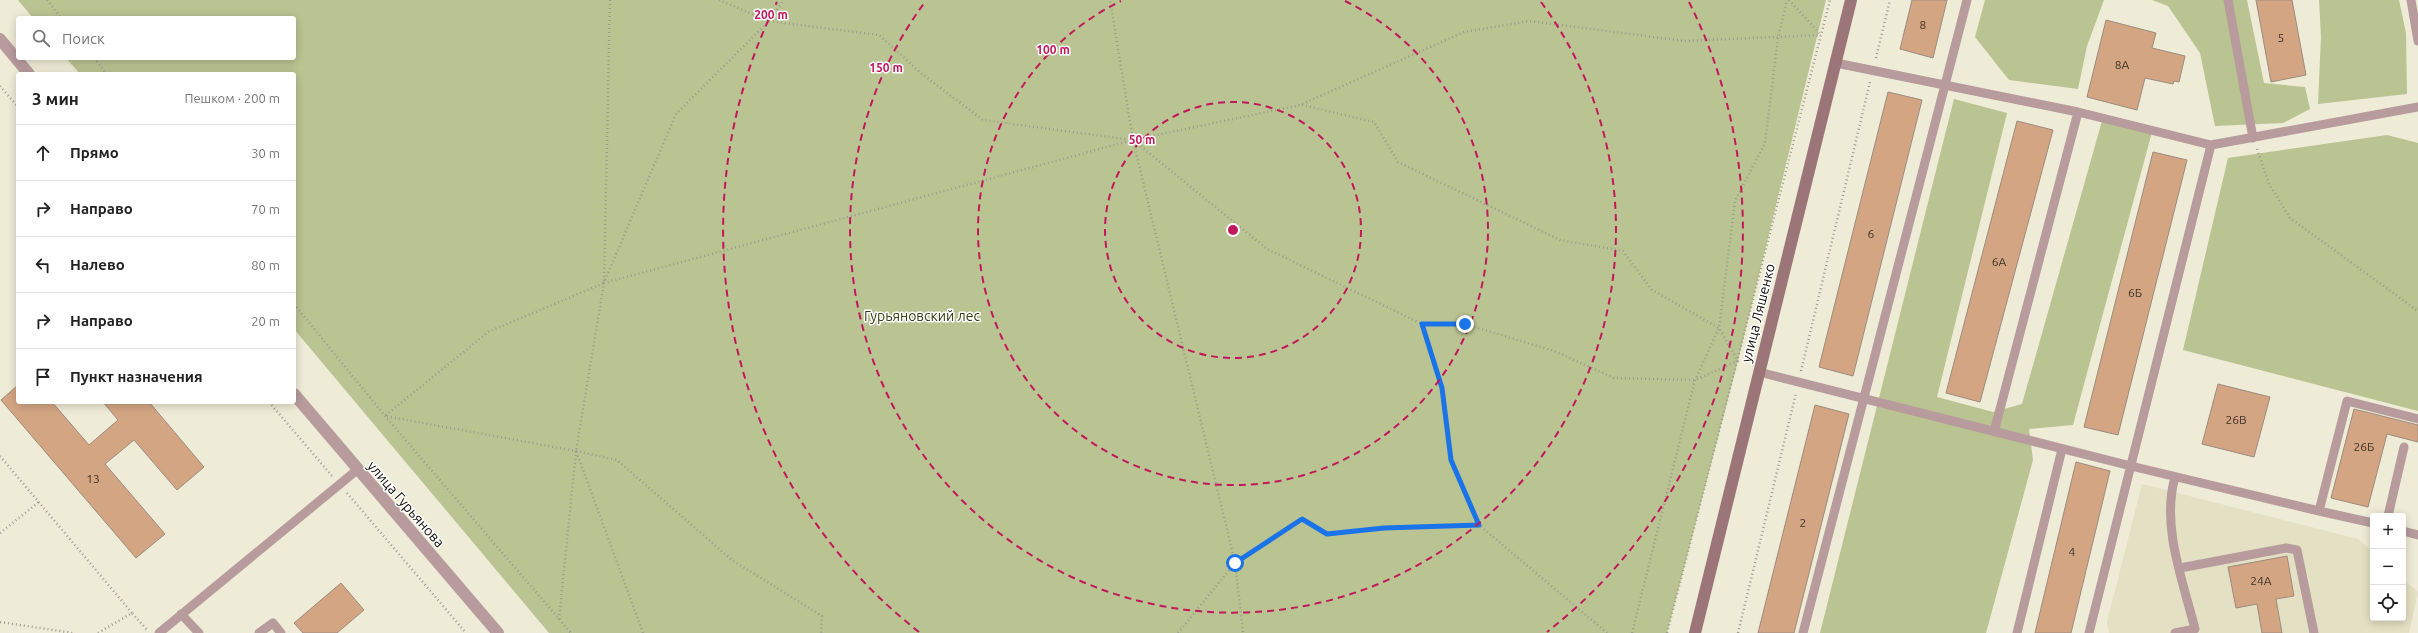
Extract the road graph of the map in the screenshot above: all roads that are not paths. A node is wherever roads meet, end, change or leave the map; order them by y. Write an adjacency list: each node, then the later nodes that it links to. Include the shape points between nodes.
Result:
1 (1851, 0): 9 (main road, улица Ляшенко)
2 (1967, 0): 11 (lane)
3 (2228, 0): 14 (lane)
4 (2411, 0): 6 (lane)
5 (0, 39): 7 (street)
6 (2418, 42)
7 (16, 58)
8 (17, 60): 10 (street)
9 (1836, 63): 11 (lane); 16 (main road, улица Ляшенко)
10 (27, 72)
11 (1947, 84): 13 (lane); 18 (lane)
12 (2418, 107): 14 (lane)
13 (2078, 112): 15 (lane); 20 (lane)
14 (2253, 138): 15 (lane)
15 (2211, 145): 23 (lane)
16 (1759, 372): 18 (lane); 38 (main road, улица Ляшенко)
17 (296, 396): 24 (street, улица Гурьянова)
18 (1865, 398): 20 (lane); 39 (lane)
19 (2418, 419): 26 (lane, via 2347,401)
20 (1994, 432): 22 (lane)
21 (2404, 447): 27 (lane)
22 (2062, 449): 23 (lane); 40 (lane)
23 (2131, 466): 25 (lane); 41 (lane)
24 (357, 470): 32 (lane); 37 (street, улица Гурьянова)
25 (2175, 477): 26 (lane); 31 (lane, via 2171,491 2171,533)
26 (2319, 511): 28 (lane)
27 (2389, 513)
28 (2370, 522)
29 (2406, 532): 30 (lane)
30 (2418, 535)
31 (2180, 568): 42 (lane, via 2195,629); 43 (lane, via 2286,548 2297,550)
32 (181, 614): 33 (lane); 34 (lane)
33 (159, 633)
34 (198, 633)
35 (259, 633): 36 (lane, via 273,623)
36 (281, 633)
37 (498, 633)
38 (1695, 633)
39 (1803, 633)
40 (2017, 633)
41 (2089, 633)
42 (2175, 633)
43 (2314, 633)

